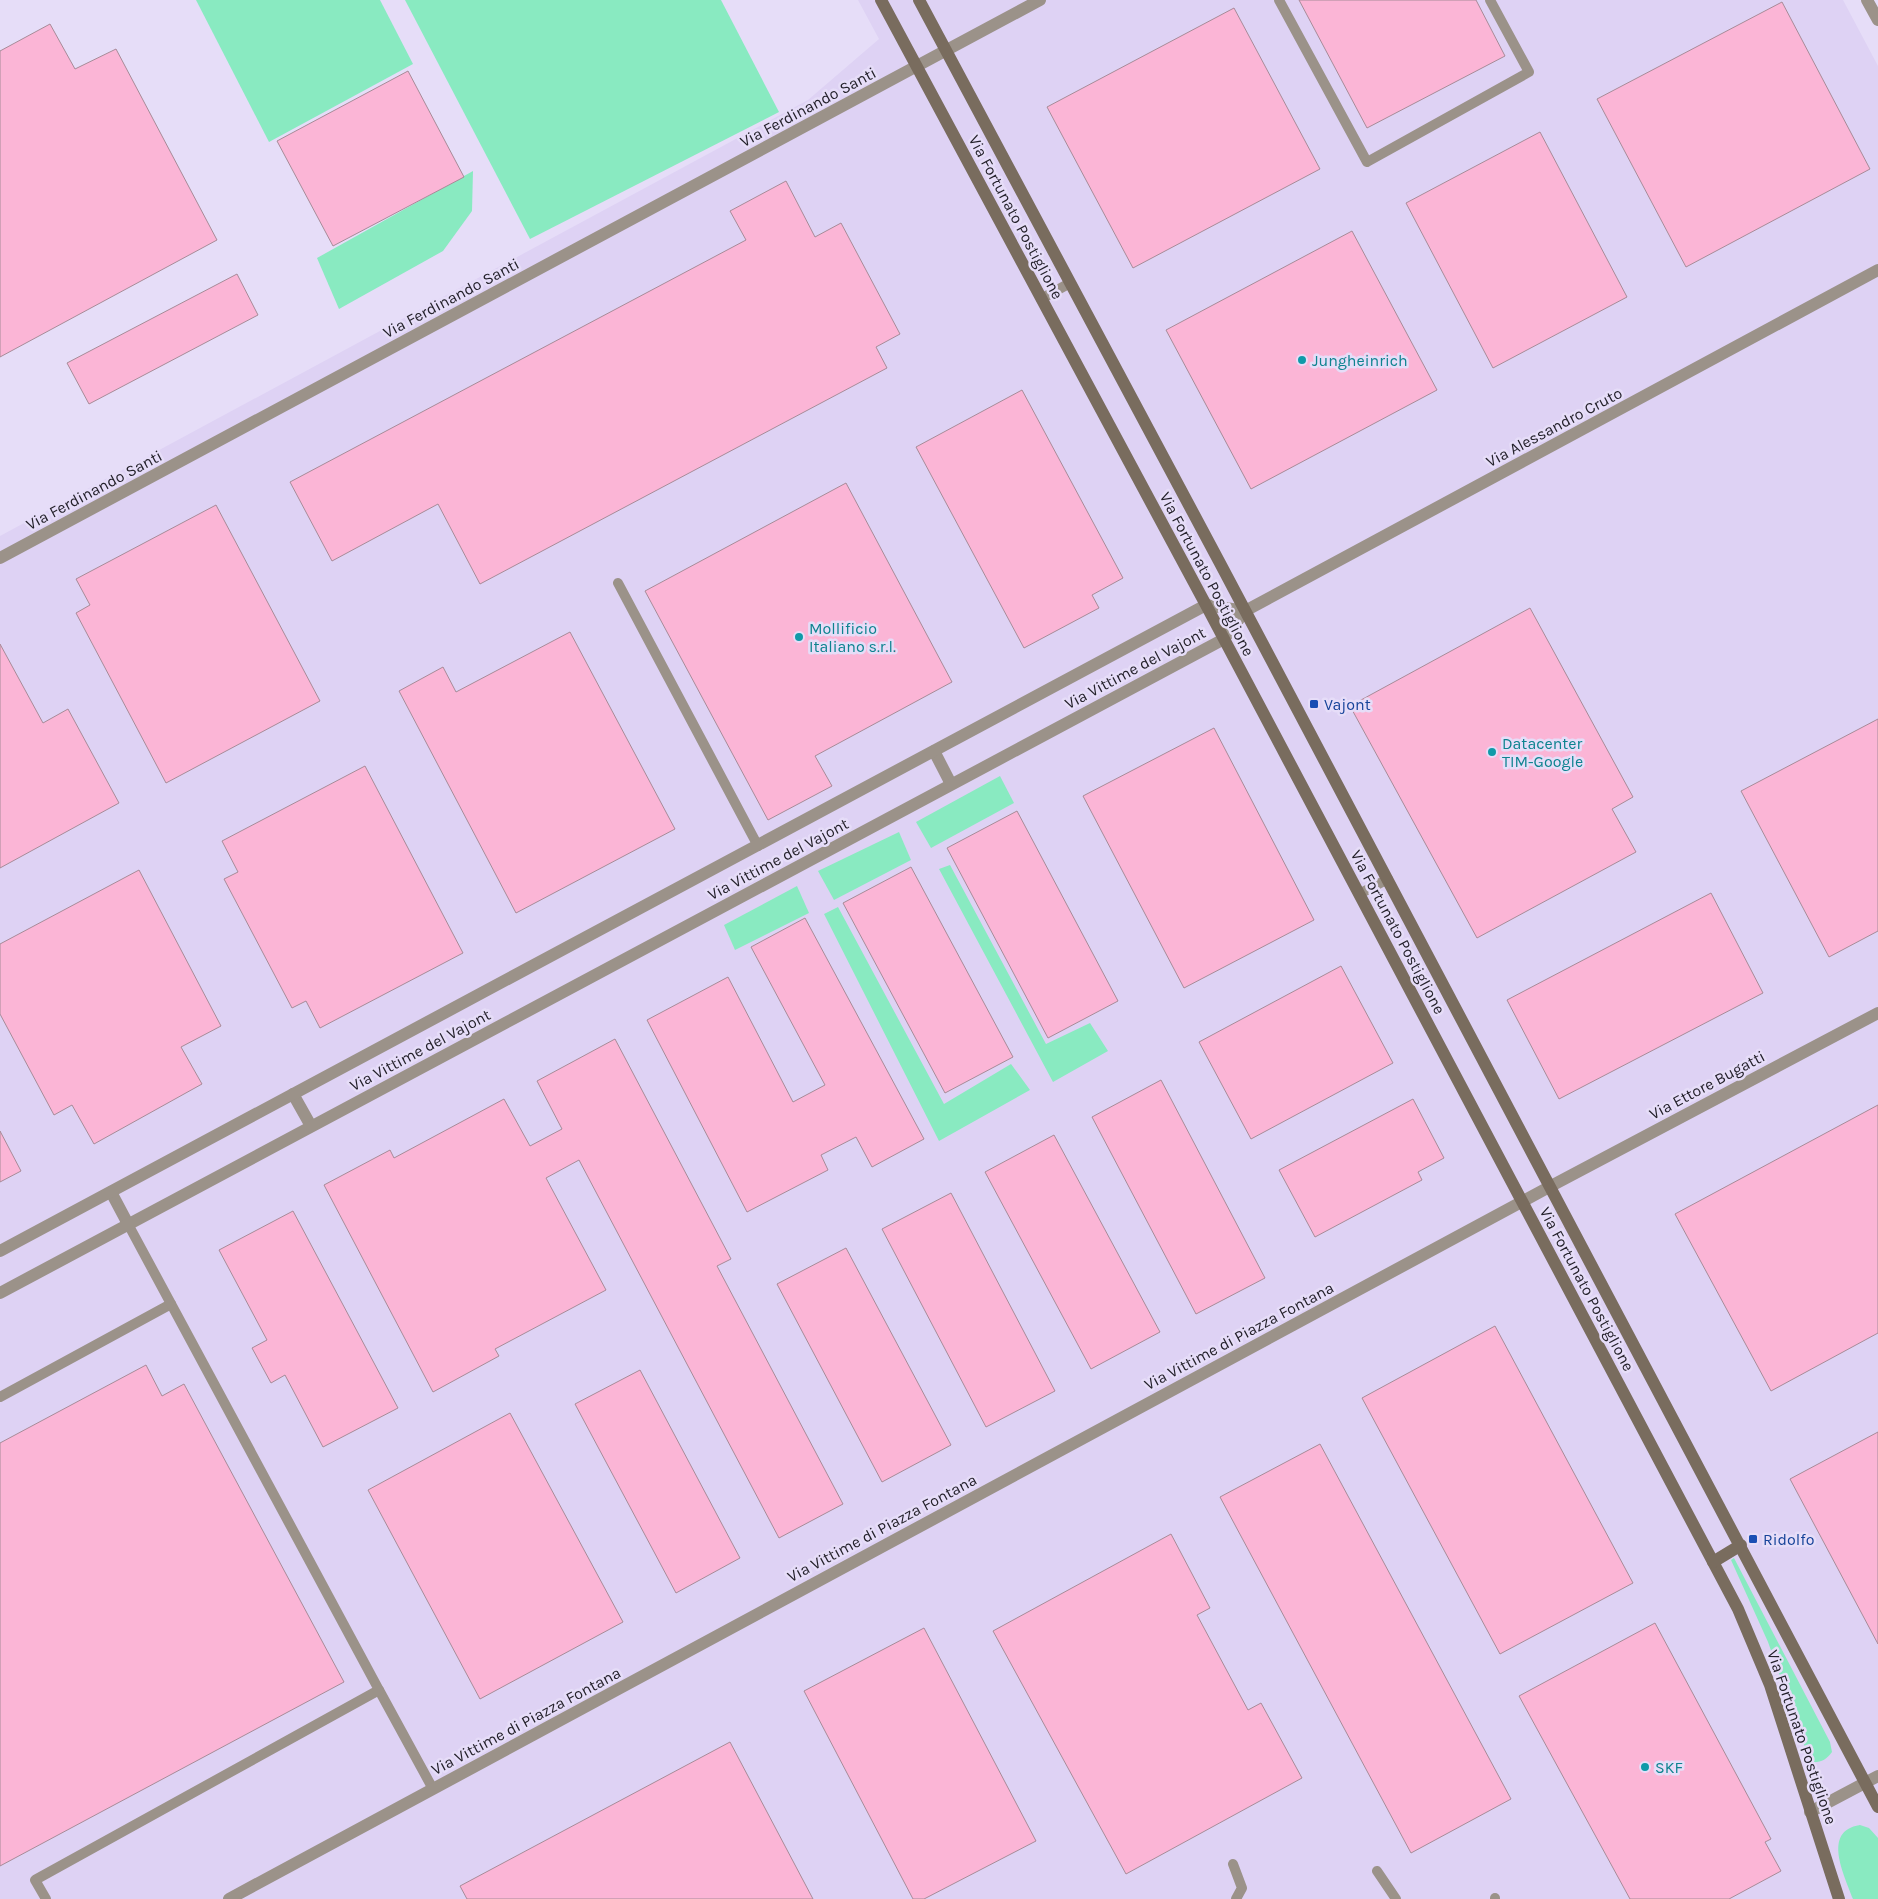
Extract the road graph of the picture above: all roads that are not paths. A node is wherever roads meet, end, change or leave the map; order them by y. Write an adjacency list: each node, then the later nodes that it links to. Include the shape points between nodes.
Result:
1 (881, 0): 9 (street, Via Fortunato Postiglione)
2 (919, 0): 8 (street, Via Fortunato Postiglione)
3 (1040, 0): 8 (street, Via Ferdinando Santi)
4 (1279, 0): 5 (lane, via 1368,162 1529,72)
5 (1490, 0)
6 (1867, 0): 7 (street)
7 (1878, 20)
8 (946, 51): 9 (street, Via Ferdinando Santi); 11 (street, Via Fortunato Postiglione)
9 (917, 67): 12 (street, Via Fortunato Postiglione); 13 (street, Via Ferdinando Santi)
10 (1878, 270): 16 (street, Via Alessandro Cruto)
11 (1070, 283): 12 (lane); 16 (street, Via Fortunato Postiglione)
12 (1041, 299): 15 (street, Via Fortunato Postiglione)
13 (0, 558)
14 (618, 583): 20 (lane)
15 (1206, 605): 16 (street, Via Vittime del Vajont); 17 (street, Via Fortunato Postiglione); 18 (street, Via Vittime del Vajont)
16 (1245, 611): 17 (street, Via Vittime del Vajont); 21 (street, Via Fortunato Postiglione)
17 (1224, 639): 19 (street, Via Vittime del Vajont); 22 (street, Via Fortunato Postiglione)
18 (934, 751): 19 (street); 20 (street, Via Vittime del Vajont)
19 (952, 784): 25 (street, Via Vittime del Vajont)
20 (758, 846): 24 (street, Via Vittime del Vajont)
21 (1388, 879): 22 (lane); 26 (street, Via Fortunato Postiglione)
22 (1359, 894): 28 (street, Via Fortunato Postiglione)
23 (1878, 1013): 26 (street, Via Ettore Bugatti)
24 (293, 1094): 25 (street); 27 (street, Via Vittime del Vajont)
25 (311, 1126): 29 (street, Via Vittime del Vajont)
26 (1551, 1186): 28 (street, Via Vittime di Piazza Fontana); 34 (street, Via Fortunato Postiglione)
27 (111, 1192): 29 (street); 30 (street, Via Vittime del Vajont)
28 (1523, 1202): 35 (street, Via Fortunato Postiglione); 39 (street, Via Vittime di Piazza Fontana)
29 (128, 1224): 31 (street, Via Vittime del Vajont); 32 (lane)
30 (0, 1252)
31 (0, 1293)
32 (170, 1304): 33 (lane); 36 (lane)
33 (0, 1397)
34 (1741, 1546): 35 (street); 38 (street, Via Fortunato Postiglione)
35 (1713, 1562): 41 (street, Via Fortunato Postiglione, via 1738,1609 1770,1685)
36 (379, 1690): 39 (lane); 44 (lane, via 35,1880)
37 (1878, 1776): 38 (street)
38 (1866, 1783): 40 (street, Via Fortunato Postiglione); 41 (street)
39 (433, 1789): 45 (street, Via Vittime di Piazza Fontana)
40 (1878, 1806)
41 (1810, 1812): 48 (street, Via Fortunato Postiglione)
42 (1233, 1864): 46 (lane, via 1242,1888)
43 (1377, 1871): 47 (lane)
44 (46, 1899)
45 (229, 1899)
46 (1236, 1899)
47 (1396, 1899)
48 (1839, 1899)

